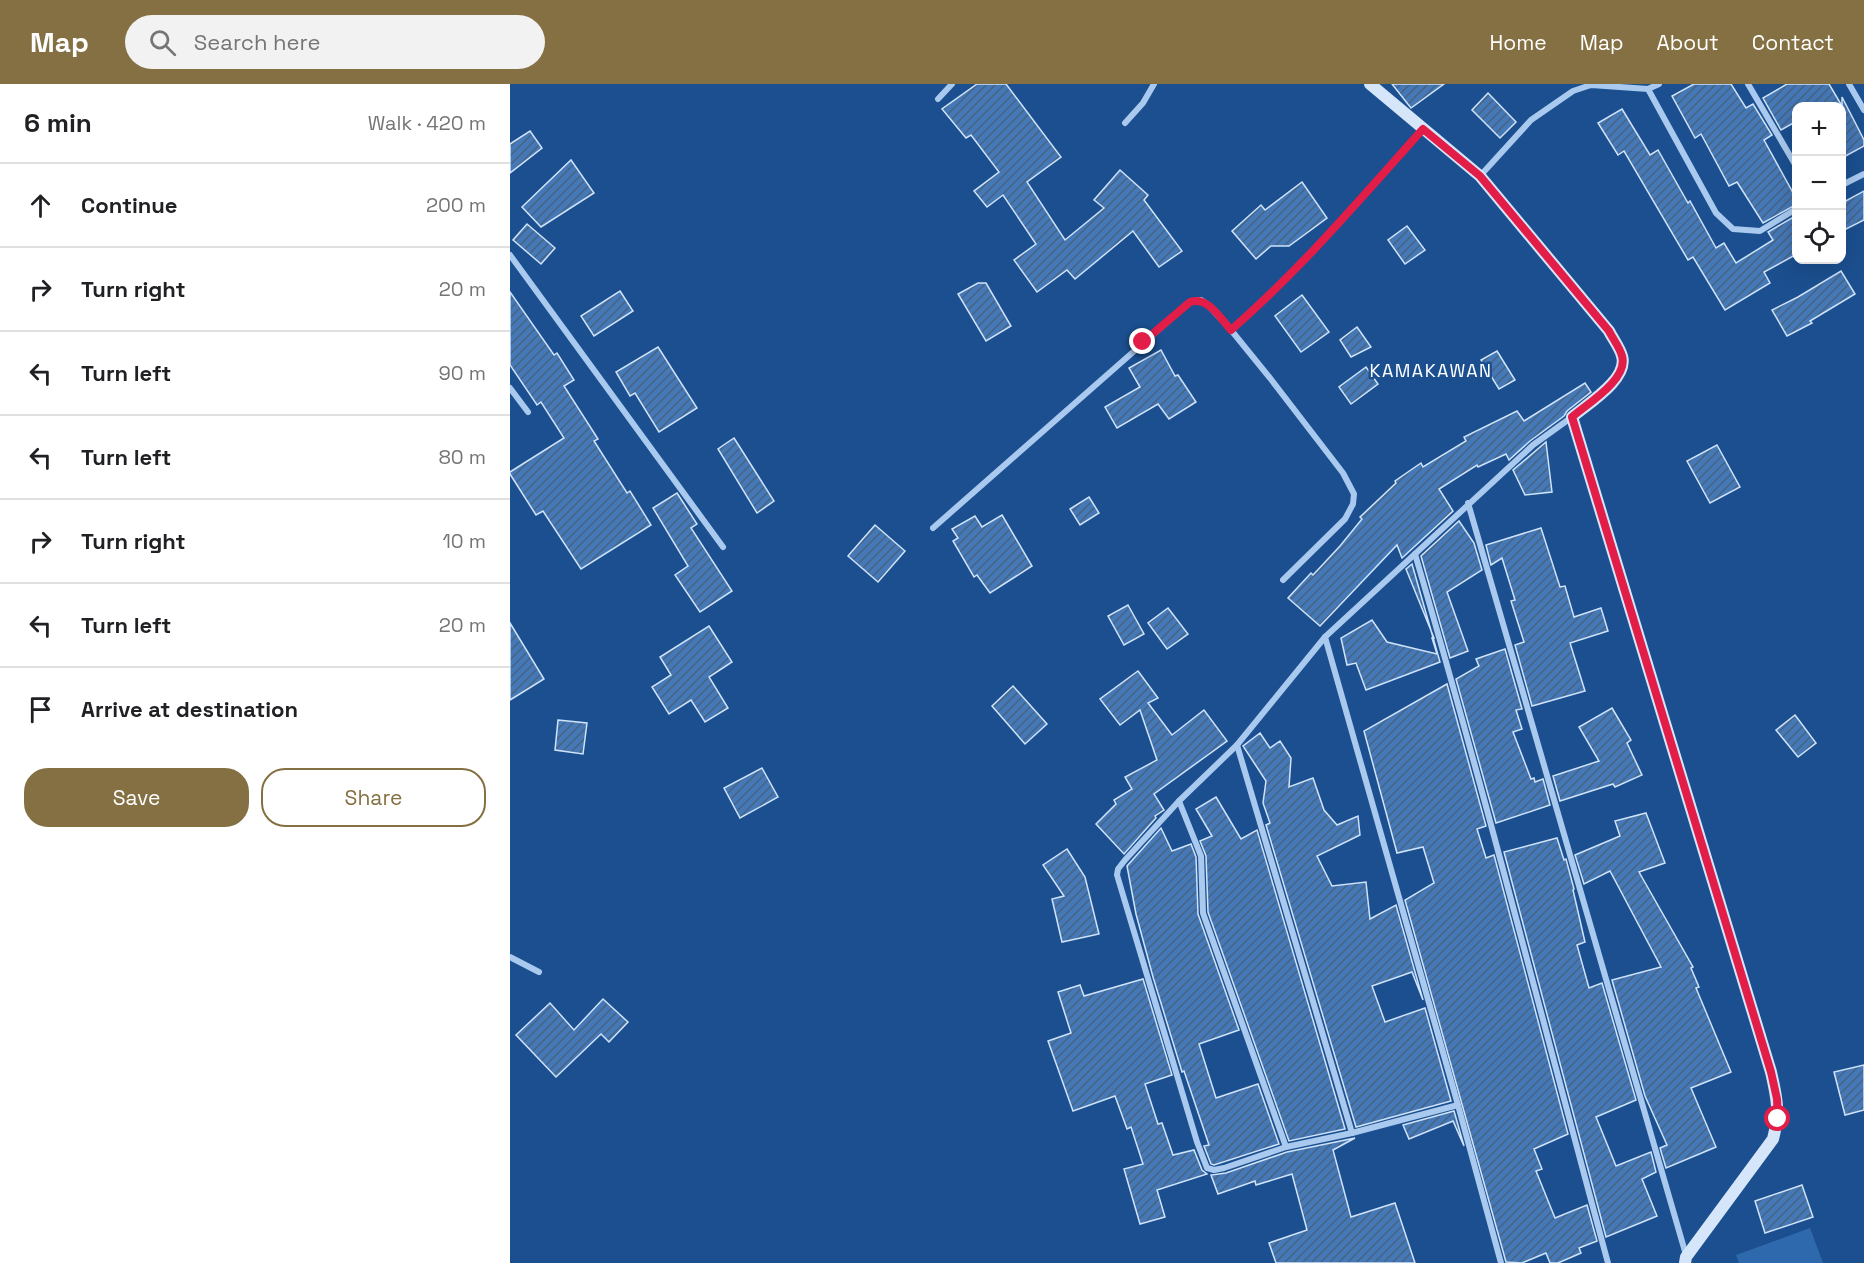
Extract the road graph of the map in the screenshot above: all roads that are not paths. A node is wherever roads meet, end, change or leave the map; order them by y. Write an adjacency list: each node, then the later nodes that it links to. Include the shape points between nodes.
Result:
1 (952, 84): 8 (street)
2 (1154, 84): 10 (street)
3 (1370, 84): 11 (street)
4 (1659, 84): 7 (street)
5 (1748, 84): 12 (street)
6 (1849, 84): 9 (street)
7 (1648, 89): 14 (street, via 1590,85 1573,91 1531,120); 16 (street, via 1716,213 1733,229 1760,231)
8 (938, 99)
9 (1864, 110)
10 (1125, 123)
11 (1423, 129): 14 (street); 18 (street, via 1304,261)
12 (1792, 157)
13 (1864, 174): 15 (street)
14 (1480, 176): 21 (street, via 1609,331 1623,358 1620,373 1612,384)
15 (1846, 183)
16 (1795, 210)
17 (510, 255): 24 (street)
18 (1231, 330): 23 (street, via 1208,304 1201,300 1190,302); 26 (street, via 1343,473 1354,494 1345,519)
19 (510, 388): 20 (street)
20 (528, 412)
21 (1572, 417): 22 (street, via 1533,445); 35 (street, via 1777,1099 1773,1139)
22 (1468, 504): 25 (street); 35 (street)
23 (933, 528)
24 (723, 547)
25 (1415, 554): 27 (street); 37 (street, via 1461,711)
26 (1283, 580)
27 (1326, 637): 28 (street); 32 (street)
28 (1237, 745): 29 (street); 33 (street)
29 (1179, 801): 34 (street, via 1201,856 1203,914); 34 (street, via 1125,860 1117,875 1197,1142 1207,1168 1214,1170)
30 (510, 957): 31 (street)
31 (539, 972)
32 (1458, 1105): 33 (street); 36 (street)
33 (1352, 1133): 34 (street)
34 (1286, 1147)
35 (1686, 1260)
36 (1501, 1263)
37 (1608, 1263)

